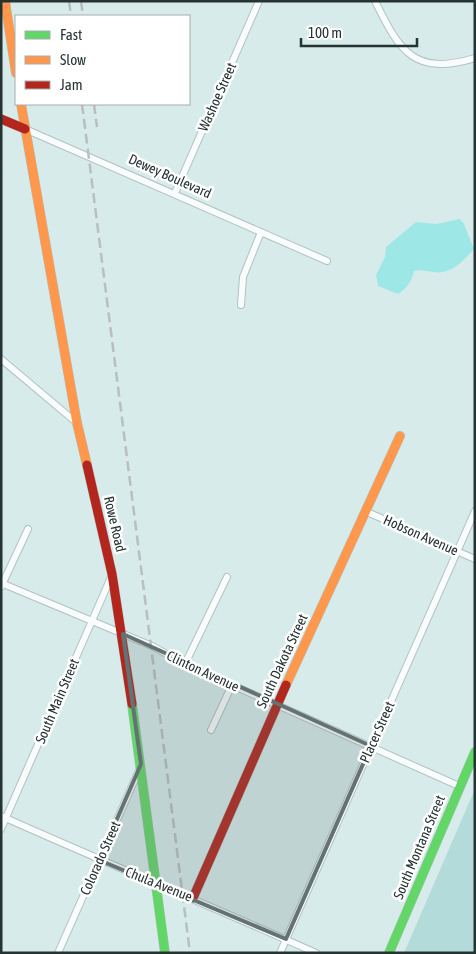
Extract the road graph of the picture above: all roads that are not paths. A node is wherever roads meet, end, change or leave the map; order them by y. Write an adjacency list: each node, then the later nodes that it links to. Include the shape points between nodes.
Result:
1 (5, 1): 5 (main road)
2 (260, 1): 9 (street, Washoe Street)
3 (375, 1): 4 (street, via 394,39 420,62 441,66)
4 (475, 58)
5 (15, 66)
6 (21, 105): 8 (main road, Rowe Road)
7 (1, 119): 8 (main road, Dewey Boulevard)
8 (25, 129): 9 (street, Dewey Boulevard); 14 (main road, Rowe Road)
9 (175, 194): 10 (street, Dewey Boulevard)
10 (261, 232): 11 (street, Dewey Boulevard); 12 (street, via 243,277)
11 (327, 261)
12 (241, 305)
13 (1, 359): 14 (street)
14 (77, 423): 21 (main road, Rowe Road)
15 (400, 436): 17 (main road, South Dakota Street)
16 (475, 511): 19 (street, Placer Street)
17 (367, 512): 19 (street, Hobson Avenue); 28 (main road, South Dakota Street)
18 (28, 529): 23 (street)
19 (456, 551): 20 (street, Hobson Avenue); 30 (street, Placer Street)
20 (475, 559)
21 (112, 574): 24 (street, South Main Street); 25 (main road, Rowe Road)
22 (227, 577): 26 (street)
23 (2, 584): 24 (street, Clinton Avenue)
24 (91, 621): 25 (street, Clinton Avenue); 34 (street, South Main Street)
25 (123, 634): 26 (street, Clinton Avenue); 32 (main road, Rowe Road)
26 (185, 664): 27 (street, Clinton Avenue)
27 (232, 685): 28 (street, Clinton Avenue); 29 (street)
28 (277, 705): 30 (street, Clinton Avenue); 38 (main road, South Dakota Street)
29 (211, 730)
30 (371, 746): 33 (street, Clinton Avenue); 39 (street, Placer Street)
31 (475, 752): 33 (main road, South Montana Street)
32 (141, 764): 36 (street, Colorado Street); 37 (main road, Rowe Road)
33 (460, 786): 44 (main road, South Montana Street)
34 (4, 817): 35 (street, South Main Street); 36 (street, Chula Avenue)
35 (1, 829)
36 (99, 860): 37 (street, Chula Avenue); 40 (street, Colorado Street)
37 (155, 883): 38 (street, Chula Avenue); 41 (main road, Rowe Road)
38 (193, 898): 39 (street, Chula Avenue)
39 (286, 939): 42 (street, Placer Street); 43 (street, Chula Avenue)
40 (58, 953)
41 (165, 953)
42 (280, 953)
43 (316, 953)
44 (389, 953)

